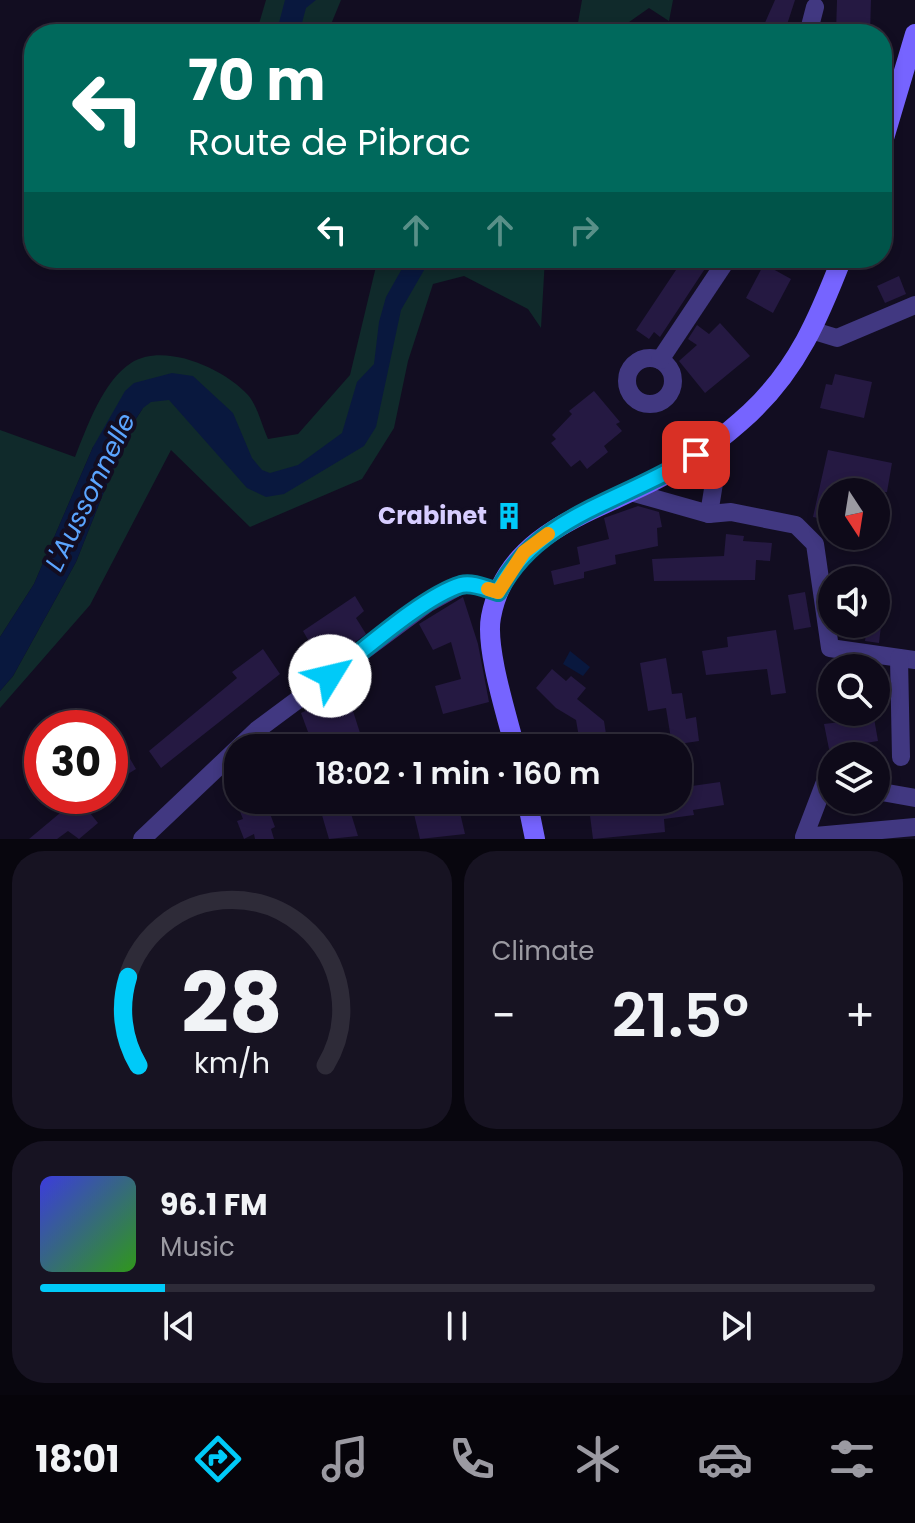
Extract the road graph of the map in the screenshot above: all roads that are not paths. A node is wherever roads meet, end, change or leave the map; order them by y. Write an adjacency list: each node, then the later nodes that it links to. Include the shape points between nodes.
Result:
1 (815, 7): 2 (street)
2 (811, 24)
3 (913, 46): 4 (main road)
4 (892, 113)
5 (721, 268): 9 (street)
6 (838, 268): 8 (main road)
7 (915, 305): 8 (street, via 837,338)
8 (814, 331): 10 (main road, via 750,413)
9 (660, 360)
10 (696, 455): 11 (main road); 12 (street, via 714,483)
11 (631, 492): 12 (street); 13 (main road, via 556,528 524,552)
12 (709, 514): 14 (street, via 731,512 796,525 815,544 830,648)
13 (498, 592): 15 (main road, via 490,620); 22 (street, via 461,585 428,603 257,730)
14 (907, 659): 16 (street)
15 (512, 734)
16 (901, 757)
17 (890, 794): 18 (street)
18 (915, 798)
19 (818, 800): 21 (street, via 804,837)
20 (530, 814): 23 (main road)
21 (915, 827)
22 (142, 839)
23 (535, 839)

